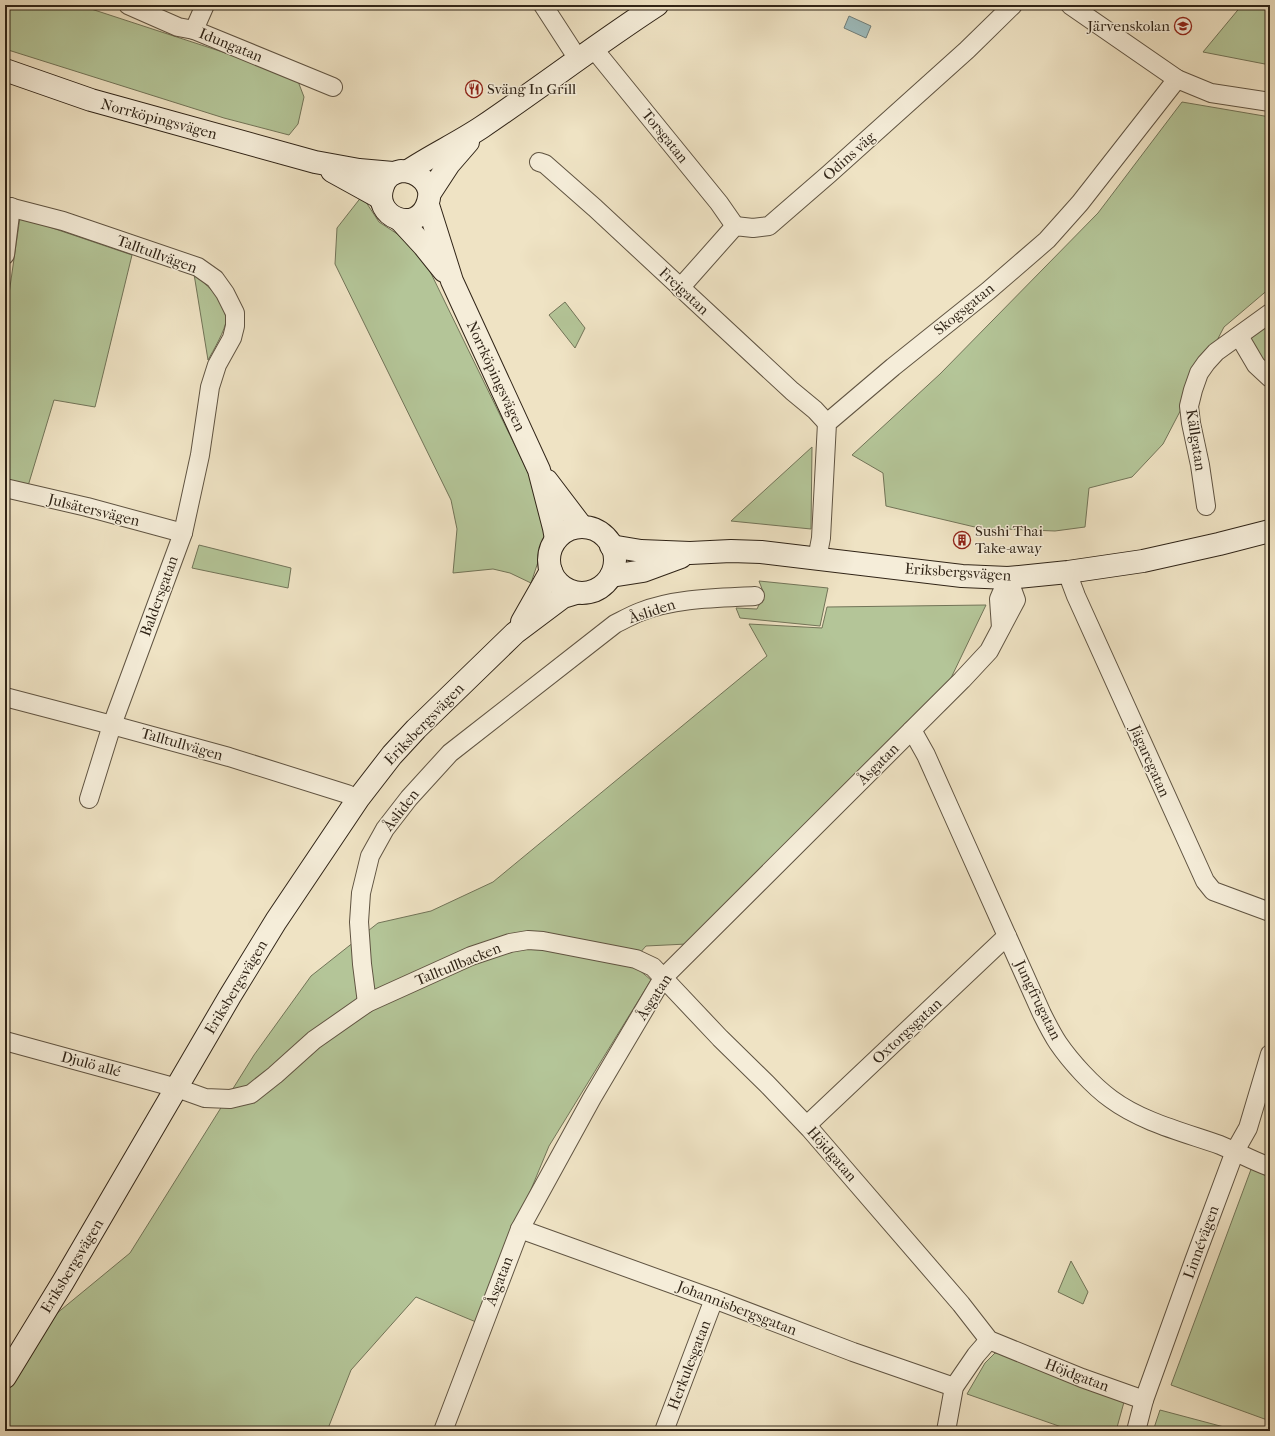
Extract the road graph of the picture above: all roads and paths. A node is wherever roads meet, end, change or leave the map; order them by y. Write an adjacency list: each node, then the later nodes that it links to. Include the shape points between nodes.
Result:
1 (128, 5): 7 (street, Idungatan, via 178,27)
2 (205, 5): 7 (street)
3 (543, 5): 8 (street, Torsgatan)
4 (657, 5): 8 (main road)
5 (1013, 5): 21 (street, Odins väg, via 967,50 769,226)
6 (1070, 5): 10 (street)
7 (194, 30): 11 (street, Idungatan)
8 (586, 53): 13 (main road); 21 (street, Torsgatan, via 719,203)
9 (5, 70): 14 (main road, Norrköpingsvägen, via 91,100)
10 (1177, 79): 12 (street, via 1211,93); 29 (street, Skogsgatan, via 1080,203 1047,240)
11 (333, 87)
12 (1270, 102)
13 (480, 128): 16 (main road); 18 (main road, via 449,164)
14 (315, 162): 16 (main road, Norrköpingsvägen, via 359,170); 17 (main road, Norrköpingsvägen)
15 (539, 162): 24 (street, Frejgatan, via 545,164 595,208)
16 (401, 172): 17 (main road, via 387,178); 18 (main road, via 416,174 422,178 426,183)
17 (381, 198): 20 (main road, via 388,213)
18 (429, 199): 20 (main road, via 418,217); 23 (main road, Norrköpingsvägen)
19 (8, 206): 22 (street); 28 (street, Talltullvägen, via 63,221 198,267 215,279 235,313 235,326 232,338 217,364)
20 (401, 220): 23 (main road, Norrköpingsvägen)
21 (735, 226): 24 (street)
22 (5, 255)
23 (452, 281): 30 (main road, Norrköpingsvägen)
24 (680, 288): 29 (street, Frejgatan)
25 (1270, 313): 26 (street, Källgatan)
26 (1239, 336): 27 (street, via 1256,365); 32 (street, Källgatan, via 1216,352 1206,363 1199,374 1189,406)
27 (1270, 378)
28 (210, 388): 35 (street, Baldersgatan, via 200,455)
29 (827, 423): 39 (street, via 821,538)
30 (539, 470): 33 (main road, Norrköpingsvägen); 36 (main road, Norrköpingsvägen)
31 (5, 488): 35 (street, Julsätersvägen)
32 (1206, 506)
33 (582, 527): 36 (main road, via 568,530); 37 (main road, via 601,534)
34 (1270, 530): 41 (main road, Eriksbergsvägen, via 1143,561)
35 (183, 533): 48 (street, Baldersgatan)
36 (556, 539): 40 (main road, via 550,554)
37 (611, 546): 38 (main road, Eriksbergsvägen, via 641,551); 42 (main road, via 614,560)
38 (690, 553): 39 (main road, Eriksbergsvägen, via 761,552); 42 (main road, Eriksbergsvägen, via 642,571)
39 (817, 559): 43 (main road, Eriksbergsvägen, via 962,576)
40 (551, 571): 44 (main road, via 562,586); 46 (main road, Eriksbergsvägen)
41 (1067, 572): 43 (main road, Eriksbergsvägen); 52 (street, Jägaregatan, via 1205,881 1213,891)
42 (611, 576): 44 (main road, via 606,583 592,592)
43 (1008, 578): 49 (street, Åsgatan, via 999,599 1001,628 989,651)
44 (576, 593): 46 (main road, Eriksbergsvägen, via 563,597)
45 (755, 596): 55 (street, Åsliden, via 698,599 671,604 640,612 615,624 450,753 408,798 385,829 370,856 361,893 359,922)
46 (515, 633): 51 (main road, Eriksbergsvägen, via 416,729)
47 (5, 697): 48 (street, Talltullvägen)
48 (112, 724): 50 (street, Baldersgatan); 51 (street, Talltullvägen, via 229,757)
49 (912, 730): 53 (street, Jungfrugatan, via 952,810); 54 (street, Åsgatan)
50 (89, 799)
51 (358, 799): 58 (main road, Eriksbergsvägen, via 276,921)
52 (1270, 912)
53 (1007, 936): 59 (street, Oxtorgsgatan); 60 (street, Jungfrugatan, via 1042,1014 1059,1044 1081,1071 1110,1099 1154,1122)
54 (664, 978): 55 (street, Talltullbacken, via 653,967 636,959 528,940 510,943 472,956); 59 (street, Höjdgatan); 62 (street, Åsgatan)
55 (367, 1003): 58 (street, via 314,1040 251,1094 230,1099 205,1098)
56 (5, 1041): 58 (street, Djulö allé)
57 (1270, 1054): 60 (street, Linnévägen, via 1248,1128)
58 (177, 1088): 65 (main road, Eriksbergsvägen)
59 (807, 1125): 64 (street, Höjdgatan)
60 (1235, 1151): 61 (street, Jungfrugatan); 67 (street, Linnévägen)
61 (1270, 1167)
62 (520, 1229): 63 (street, Johannisbergsgatan); 68 (street, Åsgatan)
63 (714, 1299): 66 (street, Johannisbergsgatan); 69 (street, Herkulesgatan)
64 (989, 1340): 66 (street); 67 (street, Höjdgatan)
65 (5, 1377)
66 (954, 1387): 70 (street)
67 (1144, 1400): 71 (street, Linnévägen)
68 (442, 1431)
69 (664, 1431)
70 (946, 1431)
71 (1136, 1431)

